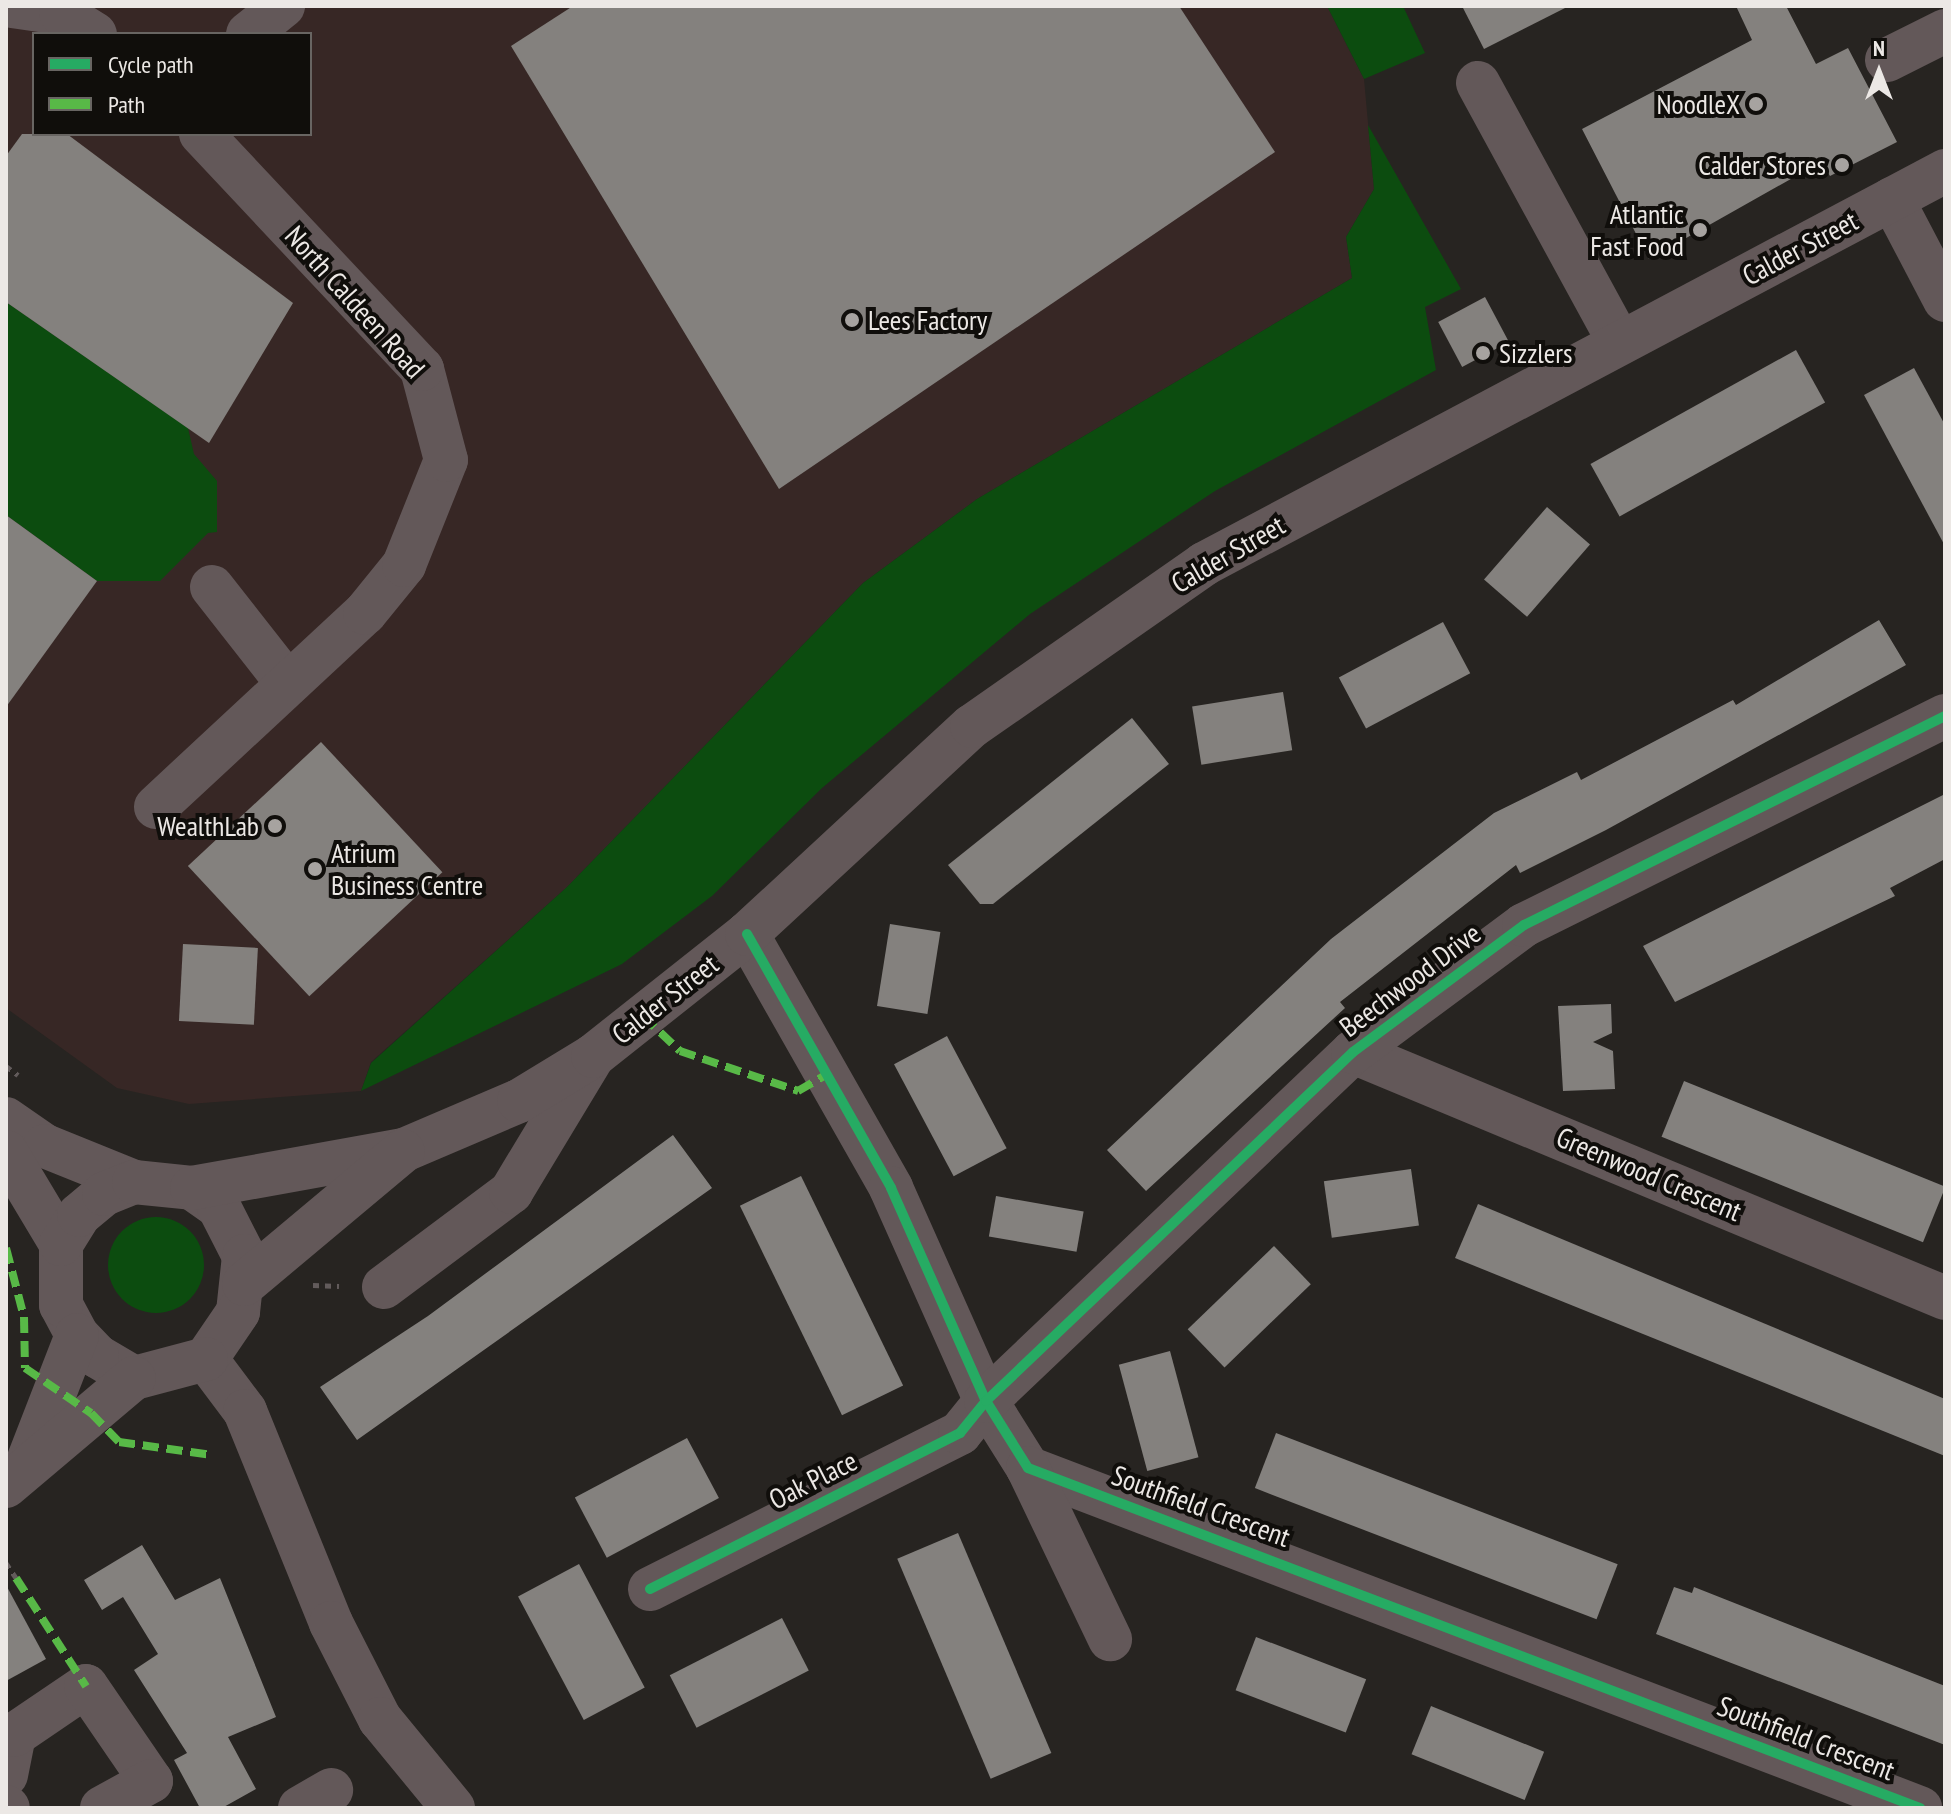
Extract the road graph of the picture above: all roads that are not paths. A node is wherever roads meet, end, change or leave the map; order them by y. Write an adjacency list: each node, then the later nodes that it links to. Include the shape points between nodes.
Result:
1 (12, 6): 3 (street)
2 (283, 6): 5 (street)
3 (73, 18)
4 (1945, 31): 6 (street)
5 (250, 32)
6 (1887, 60)
7 (1478, 83): 12 (street)
8 (203, 136): 14 (street, North Caldeen Road, via 422,369 446,460 404,565 365,613)
9 (1945, 171): 10 (street, Calder Street)
10 (1892, 199): 11 (street); 12 (street, Calder Street)
11 (1945, 300)
12 (1619, 342): 17 (street, Calder Street, via 1204,564 1067,657 890,798)
13 (212, 587): 14 (street)
14 (288, 684): 16 (street, North Caldeen Road)
15 (1945, 716): 18 (street, Beechwood Drive, via 1524,925)
16 (156, 807)
17 (747, 934): 19 (street, Calder Street); 32 (street, via 891,1188)
18 (1353, 1052): 28 (street, Greenwood Crescent); 32 (street, Beechwood Drive)
19 (593, 1056): 21 (street, Calder Street, via 519,1101); 27 (street, Calder Street, via 511,1192)
20 (6, 1119): 23 (street, Calder Street, via 45,1146)
21 (404, 1150): 24 (street, Calder Street); 26 (street, Calder Street)
22 (6, 1152): 25 (street)
23 (134, 1182): 24 (street, Calder Street); 25 (street, via 79,1215)
24 (192, 1188): 26 (street, via 219,1207 233,1228 244,1256)
25 (61, 1244): 29 (street, via 61,1305)
26 (244, 1284): 30 (street, via 238,1312)
27 (384, 1287)
28 (1945, 1298)
29 (77, 1335): 31 (street, via 97,1356); 34 (street)
30 (206, 1359): 31 (street); 38 (street, via 245,1411 331,1623 380,1719)
31 (134, 1378): 34 (street)
32 (986, 1401): 33 (street); 35 (street, Oak Place, via 960,1433)
33 (1028, 1468): 36 (street); 41 (street, Southfield Crescent)
34 (16, 1476)
35 (650, 1589)
36 (1110, 1639)
37 (6, 1775): 39 (street, via 14,1735 86,1686 151,1781)
38 (430, 1789): 40 (street)
39 (128, 1802)
40 (453, 1808)
41 (1920, 1808)

